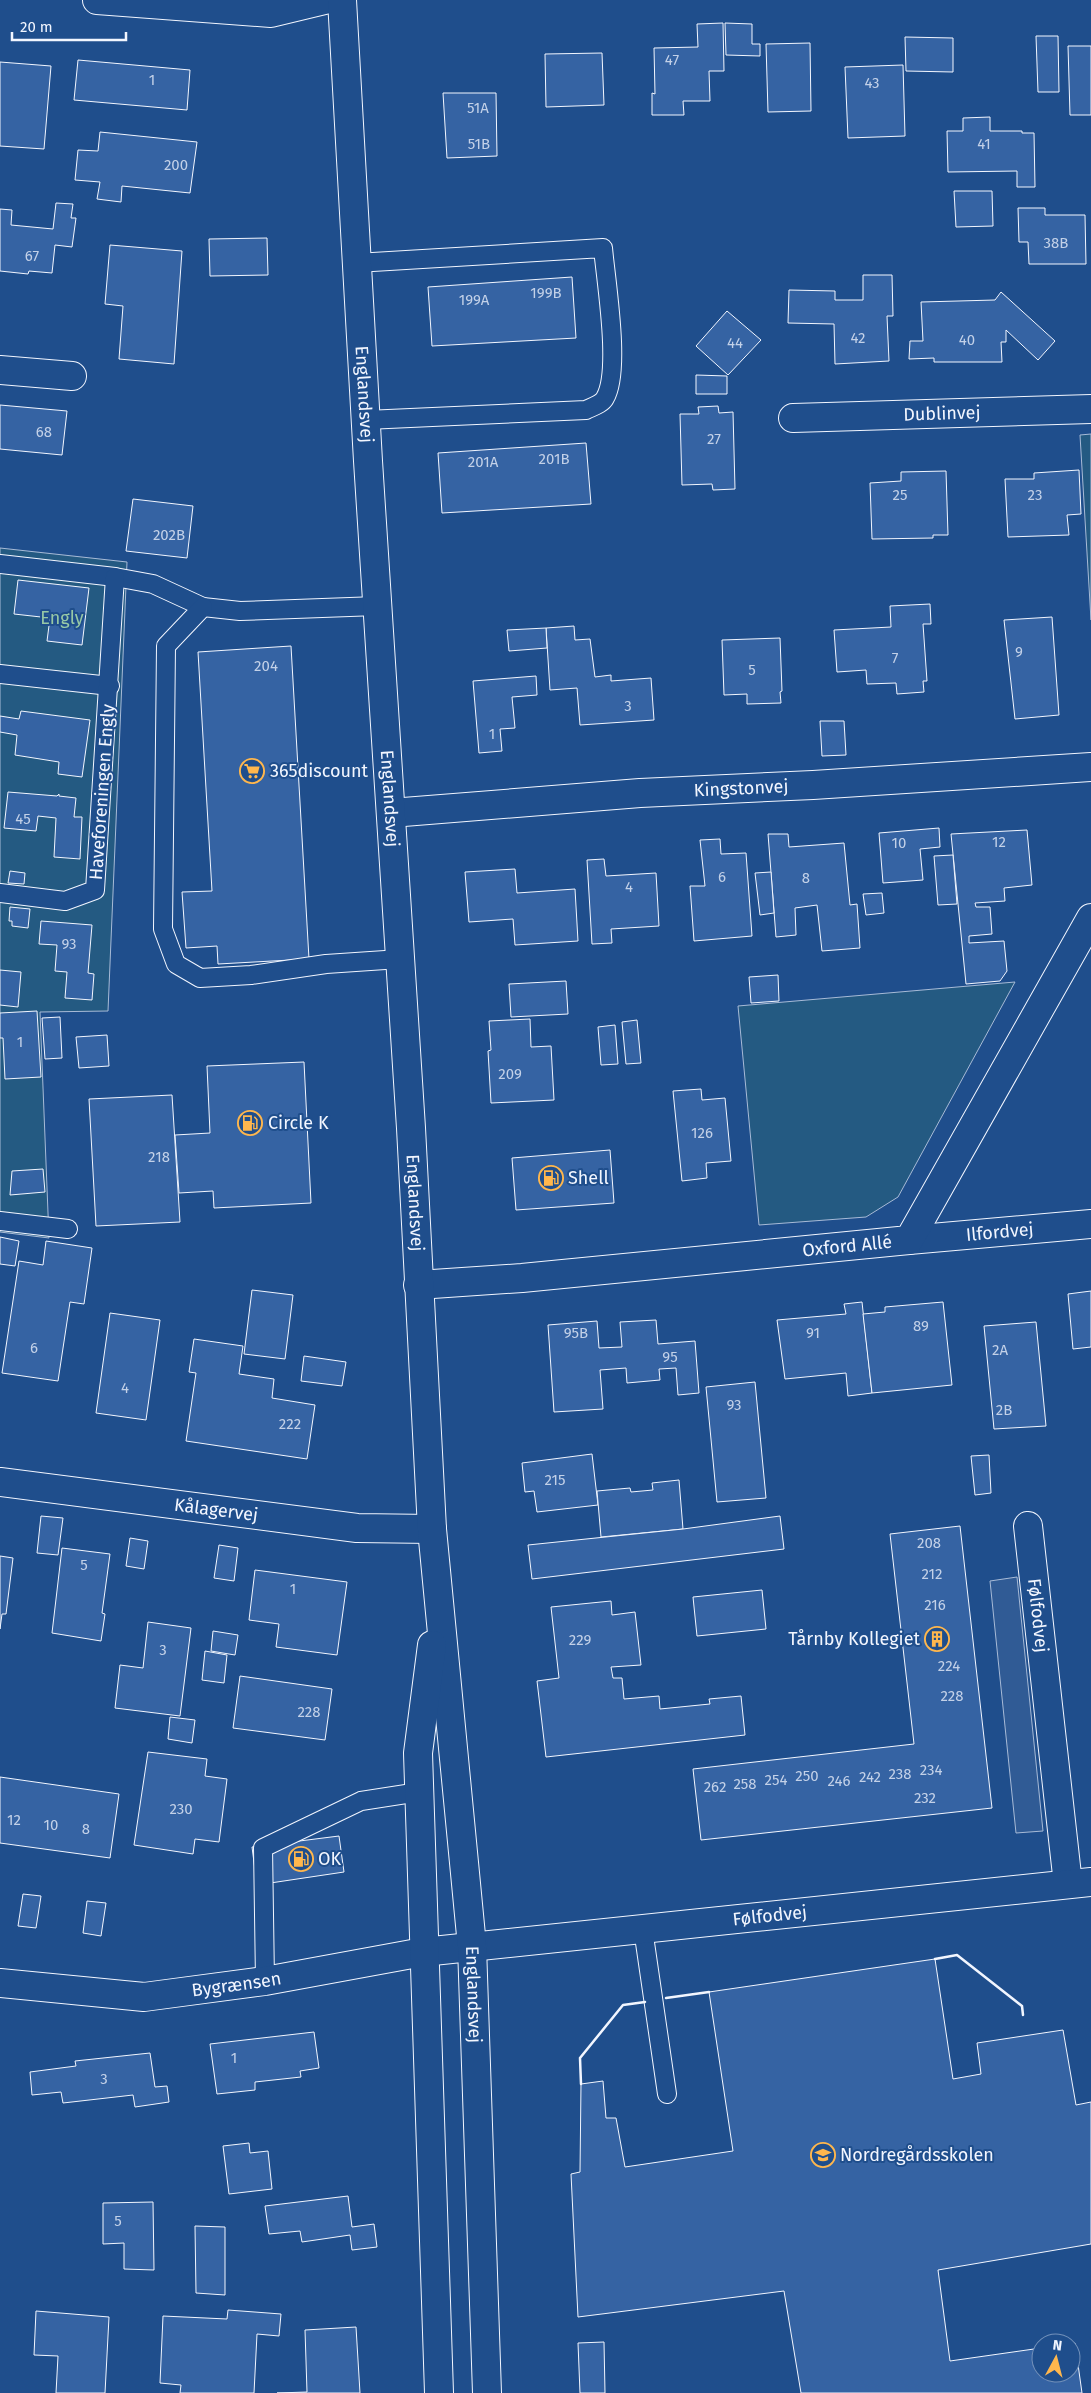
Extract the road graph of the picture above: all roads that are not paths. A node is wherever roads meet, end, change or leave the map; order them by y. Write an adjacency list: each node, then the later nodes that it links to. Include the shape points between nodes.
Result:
1 (97, 0): 2 (street, via 271,13)
2 (325, 0)
3 (342, 0): 4 (street, Englandsvej)
4 (356, 262): 9 (street, Englandsvej); 9 (lane, via 603,248 613,363 611,386 604,401 586,410)
5 (0, 370): 6 (street)
6 (72, 376)
7 (1091, 409): 8 (street, Dublinvej)
8 (793, 418)
9 (366, 420): 12 (street, Englandsvej)
10 (0, 564): 11 (lane)
11 (115, 577): 13 (lane, via 153,584); 15 (lane, Haveforeningen Engly)
12 (377, 606): 13 (lane, via 240,611); 17 (street, Englandsvej)
13 (203, 607): 20 (lane, via 166,646 163,929 176,964 200,978)
14 (0, 674): 15 (lane, Haveforeningen Engly)
15 (110, 686): 18 (lane, Haveforeningen Engly, via 95,890 65,901)
16 (1091, 767): 17 (street, Kingstonvej, via 640,793)
17 (391, 813): 20 (street, Englandsvej)
18 (0, 893)
19 (1091, 918): 24 (street, Oxford Allé)
20 (400, 959): 25 (street, Englandsvej)
21 (0, 1221): 23 (lane)
22 (1091, 1224): 24 (street, Ilfordvej)
23 (68, 1229)
24 (910, 1240): 25 (street, Oxford Allé, via 522,1278)
25 (418, 1285): 28 (street, Englandsvej)
26 (0, 1482): 28 (street, Kålagervej, via 357,1528)
27 (1028, 1526): 31 (street, Følfodvej)
28 (432, 1529): 29 (street, Englandsvej)
29 (438, 1597): 30 (street, Englandsvej, via 418,1753); 33 (street, Englandsvej)
30 (419, 1792): 34 (street, Englandsvej); 35 (lane, via 361,1801 262,1848)
31 (1079, 1883): 32 (street, Følfodvej)
32 (643, 1929): 33 (street, Følfodvej); 37 (lane)
33 (472, 1946): 34 (street, Bygrænsen); 39 (street, Englandsvej)
34 (423, 1952): 35 (street, Bygrænsen); 38 (street, Englandsvej)
35 (265, 1981): 36 (street, Bygrænsen, via 144,1997)
36 (0, 1983)
37 (667, 2094)
38 (439, 2393)
39 (487, 2393)

